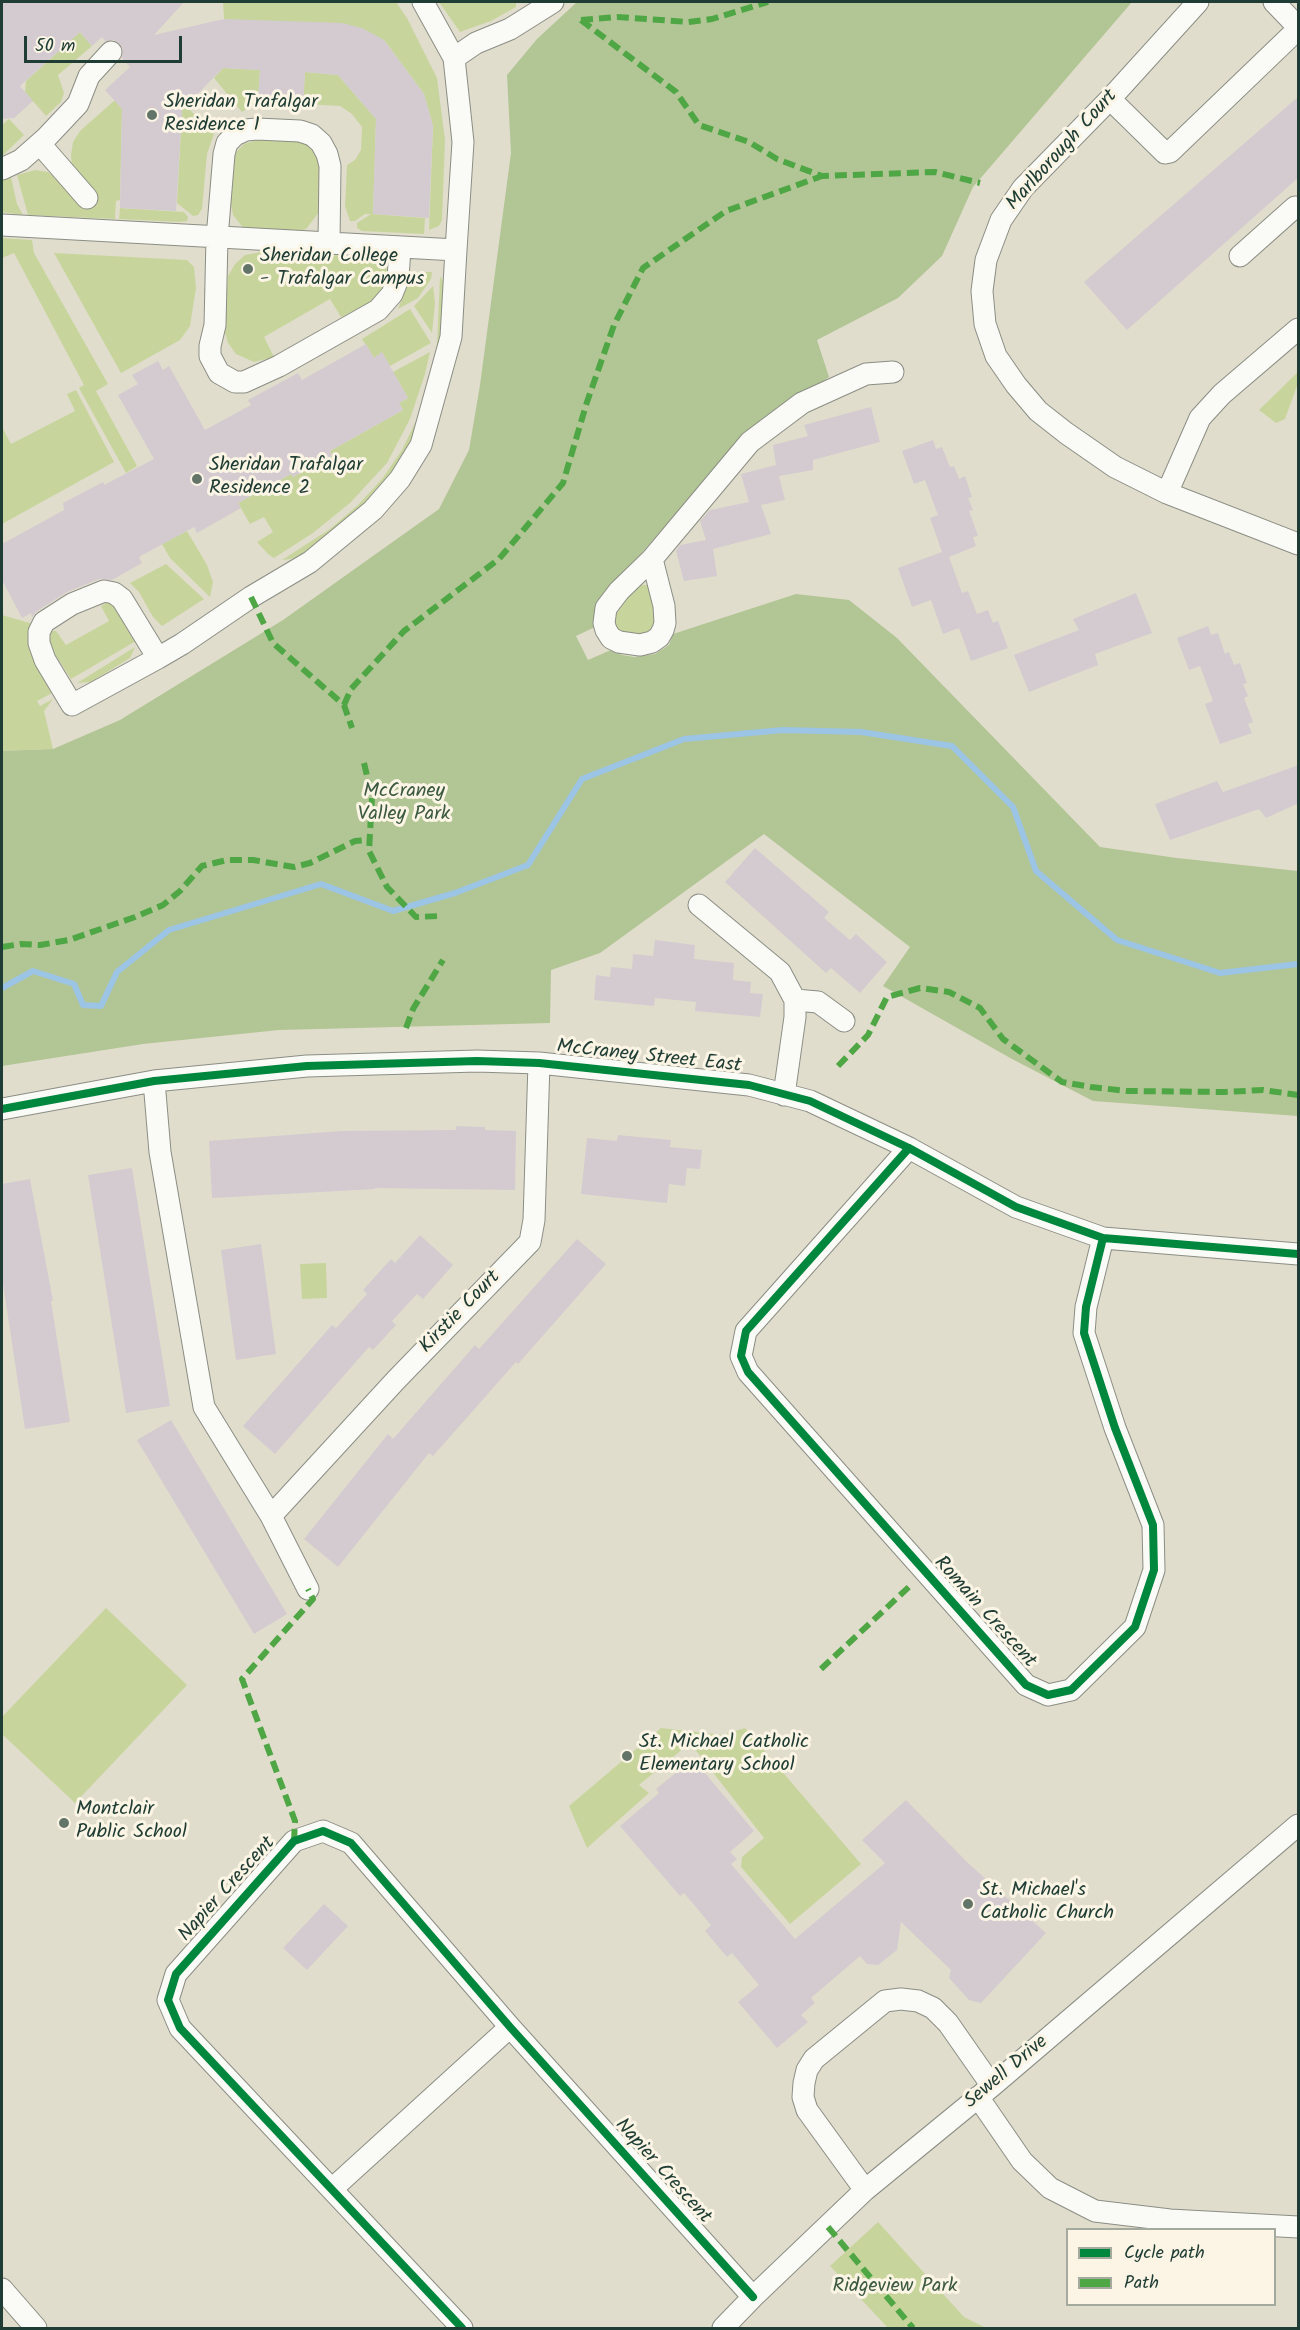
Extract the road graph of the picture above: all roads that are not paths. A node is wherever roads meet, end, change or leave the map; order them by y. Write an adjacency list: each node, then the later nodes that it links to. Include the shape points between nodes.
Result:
1 (423, 2): 7 (street)
2 (553, 2): 7 (street)
3 (1198, 2): 8 (street, Marlborough Court)
4 (1274, 2): 5 (street)
5 (1299, 28): 8 (street, via 1170,152 1165,153)
6 (111, 52): 9 (street, via 89,76 78,104)
7 (454, 58): 17 (street, via 463,142)
8 (1110, 99): 21 (street, Marlborough Court, via 1023,188 1001,220 986,260 982,291 985,324 996,356 1038,411 1114,467)
9 (40, 144): 10 (street); 11 (street)
10 (2, 169)
11 (87, 198)
12 (1298, 208): 18 (street)
13 (2, 225): 14 (street)
14 (217, 238): 15 (street); 15 (street, via 227,143 246,130 300,131 312,135 327,154); 16 (street, via 215,325 210,356 219,373 235,382 244,382 279,366 378,310 392,294 398,279)
15 (329, 243): 16 (street)
16 (400, 247): 17 (street)
17 (456, 250): 24 (street, via 452,338 421,445 400,479 373,510 310,562)
18 (1240, 256)
19 (1299, 329): 21 (street, via 1222,394 1200,418)
20 (894, 372): 23 (street, via 866,374 802,403 750,442)
21 (1167, 493): 22 (street, Marlborough Court)
22 (1299, 544)
23 (652, 559)
24 (158, 658): 24 (street, via 72,705 45,660 39,632 44,622 72,604 104,591 114,593 122,599)
25 (699, 905): 26 (street, via 780,972)
26 (795, 1000): 27 (street, via 818,1002); 30 (street)
27 (844, 1021)
28 (539, 1064): 29 (street, McCraney Street East, via 477,1061 307,1066); 30 (street, McCraney Street East, via 749,1085); 35 (street, Kirstie Court, via 530,1242)
29 (154, 1081): 31 (street, McCraney Street East); 35 (street, via 160,1152 204,1407)
30 (784, 1095): 32 (street, McCraney Street East, via 810,1101)
31 (2, 1109)
32 (909, 1148): 33 (street, McCraney Street East, via 1016,1207); 33 (street, Romain Crescent, via 746,1331 741,1356 748,1372 1026,1685 1048,1695 1071,1690 1135,1627 1154,1570 1154,1525 1115,1428 1084,1333 1086,1307)
33 (1103, 1238): 34 (street, McCraney Street East)
34 (1299, 1254)
35 (271, 1516): 36 (street)
36 (308, 1589)
37 (1299, 1825): 39 (street, Sewell Drive)
38 (510, 2028): 40 (street); 40 (street, Napier Crescent, via 351,1843 323,1831 294,1841 176,1974 168,2000 180,2028); 44 (street, Napier Crescent)
39 (985, 2091): 41 (street, Sewell Drive); 41 (street, via 948,2024 933,2008 918,2001 885,2001 814,2059 804,2083 807,2110); 42 (street, via 1022,2161 1050,2188 1095,2211 1170,2220)
40 (333, 2189): 46 (street, Napier Crescent)
41 (865, 2190): 44 (street, Sewell Drive)
42 (1299, 2227)
43 (2, 2289): 45 (street)
44 (753, 2296): 47 (street, Sewell Drive)
45 (36, 2328)
46 (462, 2328)
47 (723, 2328)

